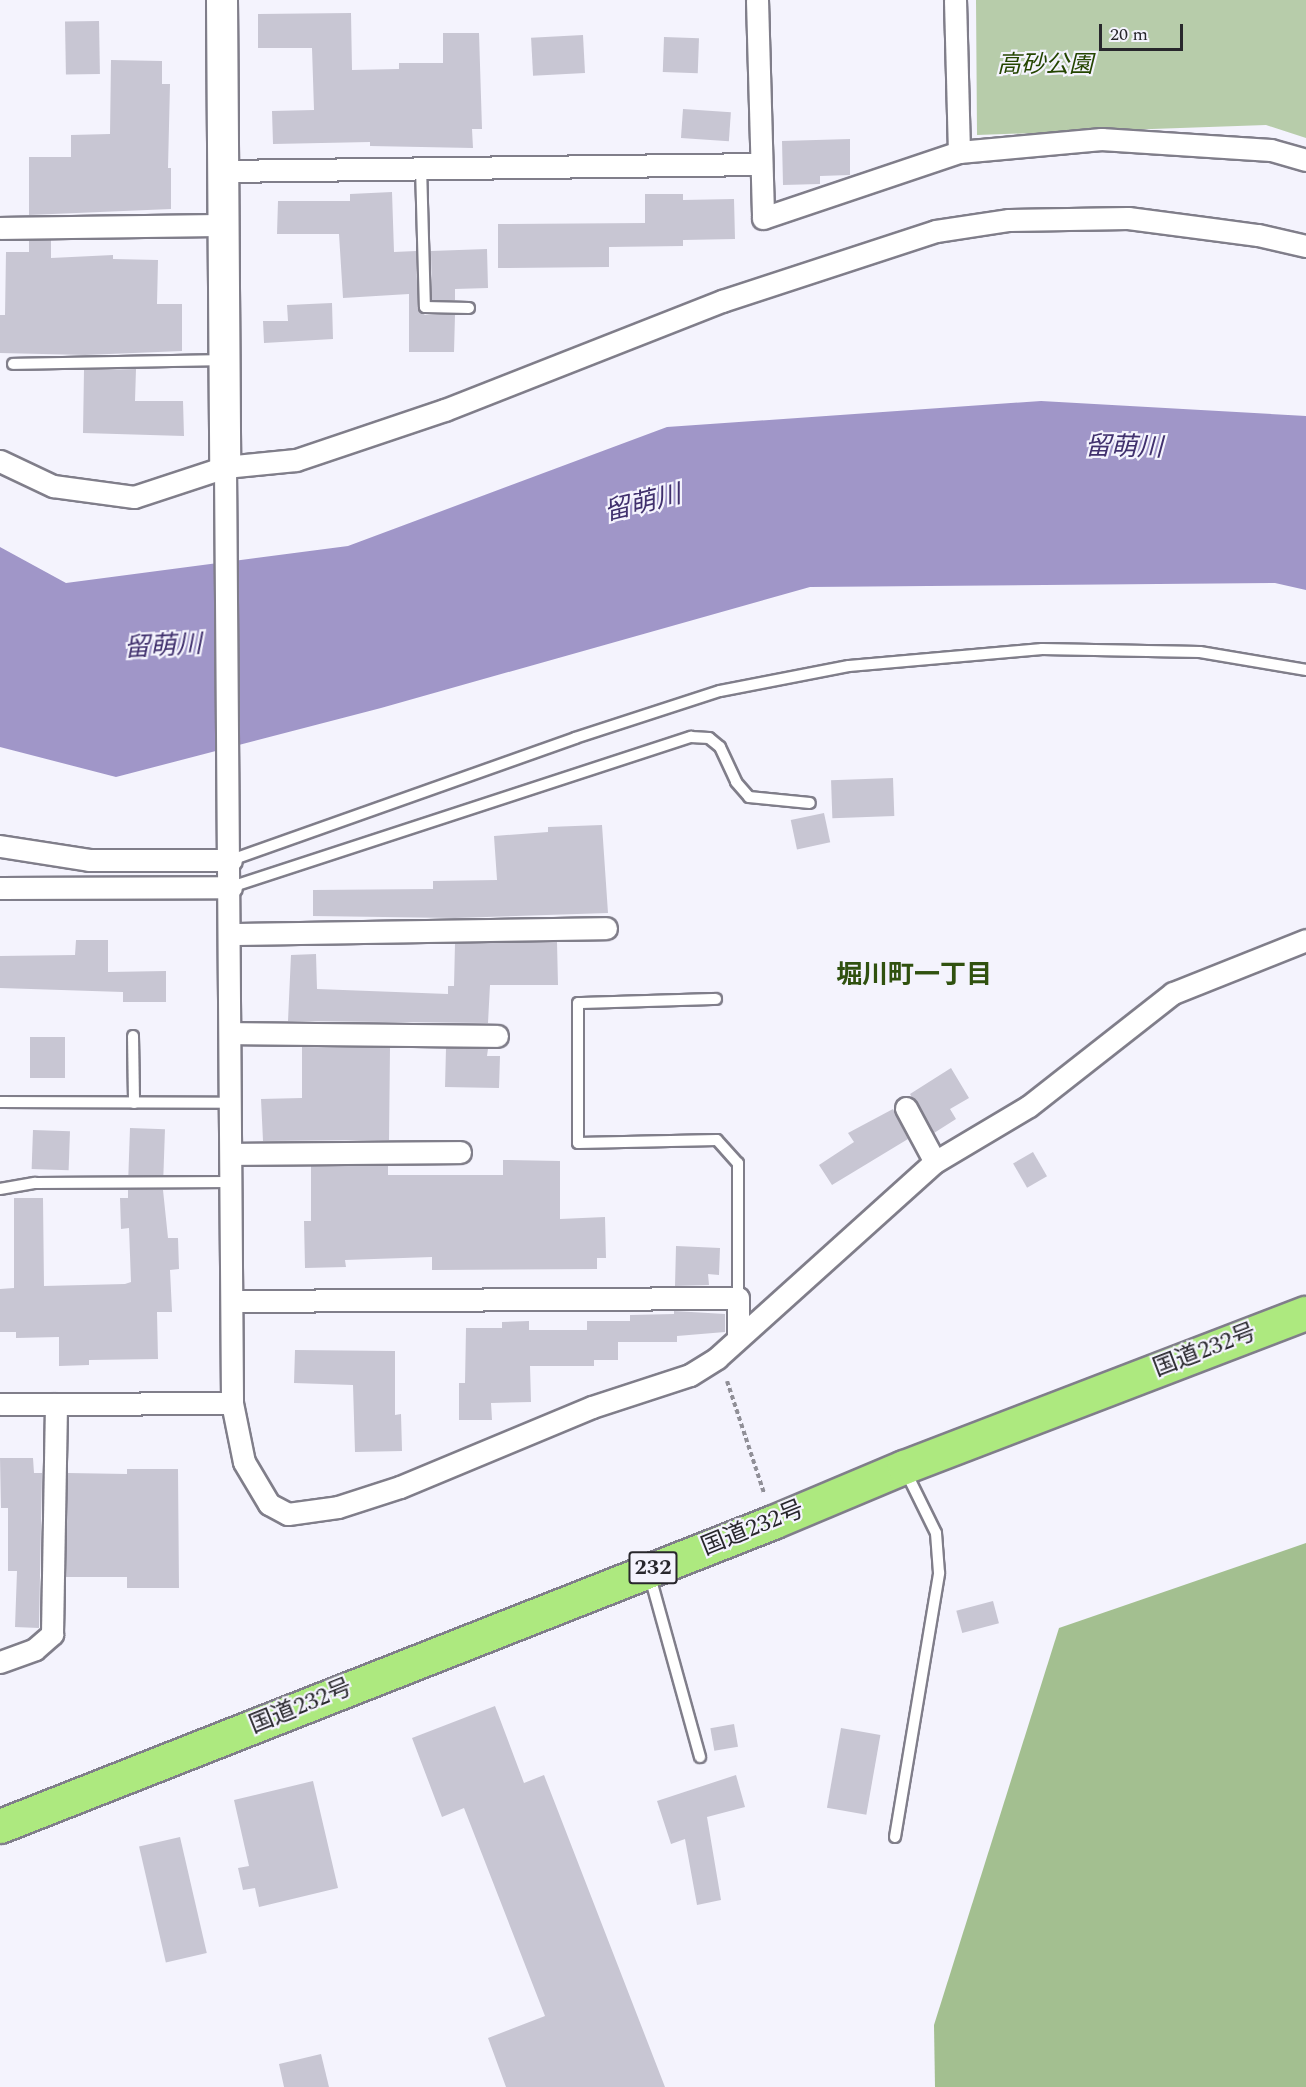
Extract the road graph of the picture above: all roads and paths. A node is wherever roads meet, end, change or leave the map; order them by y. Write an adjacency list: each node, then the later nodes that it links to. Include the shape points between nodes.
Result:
1 (222, 0): 8 (street)
2 (757, 0): 6 (street)
3 (955, 0): 4 (street)
4 (959, 152): 5 (street, via 1101,139 1271,150); 6 (street, via 763,218)
5 (1306, 160)
6 (760, 164): 7 (street)
7 (421, 167): 8 (street); 12 (lane, via 425,307)
8 (221, 171): 9 (street)
9 (226, 225): 10 (street); 13 (street)
10 (0, 228)
11 (1306, 246): 16 (street, via 1258,235 1128,218 1009,220 936,231 722,301 446,410 296,460)
12 (469, 308)
13 (225, 360): 14 (lane); 16 (street)
14 (13, 364)
15 (0, 461): 16 (street, via 53,486 134,497)
16 (225, 476): 20 (street)
17 (1306, 670): 20 (lane, via 1200,652 1042,649 849,666 720,691)
18 (810, 803): 21 (lane, via 749,797 736,782 720,747 709,738 691,737)
19 (0, 846): 20 (street, via 89,860)
20 (231, 855): 21 (street)
21 (231, 887): 22 (street); 24 (street)
22 (0, 888)
23 (606, 928): 24 (street)
24 (231, 934): 27 (street)
25 (1306, 940): 36 (street, via 1173,993 1029,1106)
26 (716, 999): 39 (lane, via 578,1003 578,1143 717,1140 738,1163)
27 (231, 1033): 29 (street); 32 (street)
28 (133, 1036): 31 (lane)
29 (497, 1036)
30 (0, 1102): 31 (lane)
31 (134, 1103): 32 (lane)
32 (231, 1103): 35 (street)
33 (906, 1108): 36 (street)
34 (460, 1152): 35 (street)
35 (232, 1154): 37 (street)
36 (934, 1162): 42 (street)
37 (232, 1182): 38 (lane, via 35,1183); 40 (street)
38 (0, 1189)
39 (738, 1298): 40 (street); 42 (street)
40 (232, 1301): 44 (street)
41 (1306, 1313): 47 (highway, 国道232号 / 232)
42 (738, 1337): 43 (street)
43 (717, 1358): 44 (street, via 690,1375 592,1407 400,1487 338,1507 288,1514 269,1504 244,1462); 48 (path, via 737,1405)
44 (232, 1403): 46 (street)
45 (0, 1404): 46 (street)
46 (56, 1404): 50 (street, via 52,1634 35,1649)
47 (903, 1467): 48 (highway, 国道232号 / 232); 53 (lane, via 936,1533 939,1573)
48 (773, 1522): 49 (highway, 国道232号 / 232)
49 (648, 1570): 51 (lane); 52 (highway, 国道232号 / 232)
50 (0, 1662)
51 (700, 1756)
52 (0, 1826)
53 (895, 1837)

